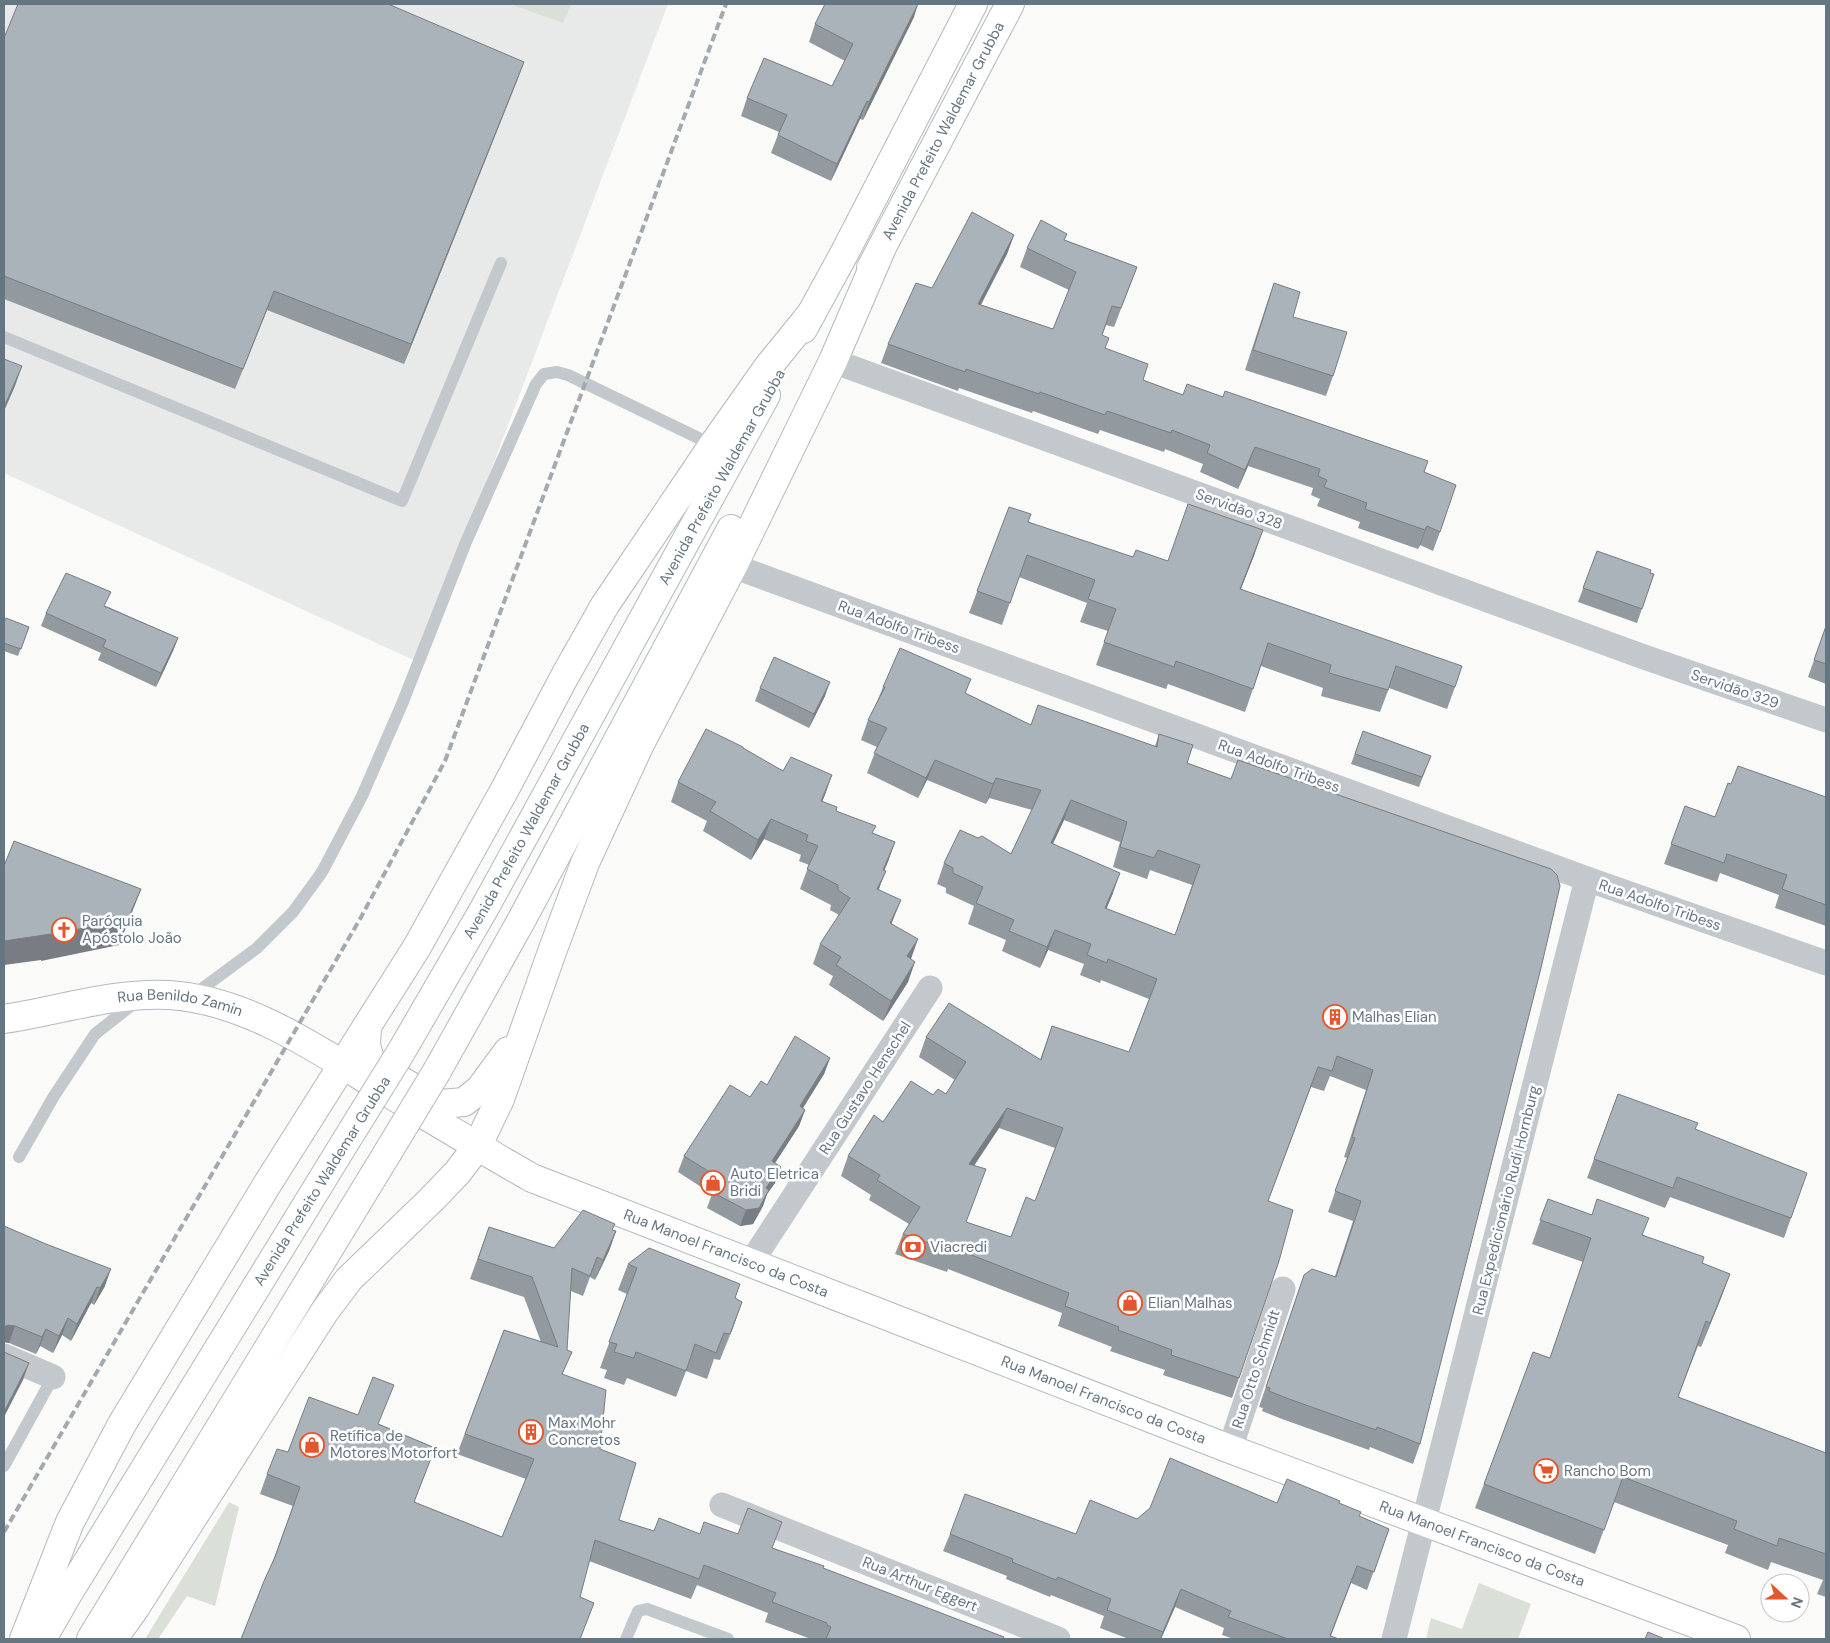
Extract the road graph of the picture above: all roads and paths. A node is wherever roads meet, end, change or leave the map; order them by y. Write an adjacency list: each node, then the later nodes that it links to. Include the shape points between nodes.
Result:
1 (973, 4): 5 (main road, Avenida Prefeito Waldemar Grubba)
2 (1010, 4): 3 (main road, Avenida Prefeito Waldemar Grubba)
3 (880, 252): 7 (main road); 33 (main road, Avenida Prefeito Waldemar Grubba, bridge, via 521,921 436,1071)
4 (501, 263): 6 (lane, via 402,502)
5 (811, 314): 8 (main road, via 768,367); 32 (main road, Avenida Prefeito Waldemar Grubba, bridge, via 402,1052)
6 (4, 337)
7 (833, 362): 9 (main road); 10 (street, Servidão 328)
8 (713, 445): 16 (lane, via 568,375 557,372 544,374 536,384 466,542 362,796 322,872 293,912 263,942); 19 (main road, via 605,605 426,930)
9 (733, 566): 12 (street, Rua Adolfo Tribess); 17 (main road, via 640,744 585,863)
10 (1644, 657): 11 (street, Servidão 329)
11 (1826, 720)
12 (1587, 879): 13 (street, Rua Adolfo Tribess); 30 (street, Rua Expedicionário Rudi Hornburg)
13 (1826, 963)
14 (930, 988): 23 (street, Rua Gustavo Henschel)
15 (145, 995): 16 (main road, Rua Benildo Zamin); 18 (main road, Rua Benildo Zamin); 22 (lane, via 95,1034)
16 (190, 997): 20 (main road, Rua Benildo Zamin, via 236,1009 293,1036)
17 (530, 1013): 19 (main road, via 504,1059 480,1089 464,1102 441,1104 371,1064 366,1045); 21 (main road, via 500,1099)
18 (4, 1019)
19 (367, 1027): 20 (main road)
20 (343, 1065): 21 (main road, Rua Benildo Zamin); 31 (main road, via 122,1424 70,1522)
21 (477, 1147): 23 (main road, Rua Manoel Francisco da Costa, via 532,1178); 34 (main road, via 431,1200 349,1279)
22 (19, 1157)
23 (750, 1264): 27 (main road, Rua Manoel Francisco da Costa)
24 (1283, 1289): 27 (street, Rua Otto Schmidt)
25 (4, 1356): 26 (street)
26 (53, 1377): 28 (lane)
27 (1230, 1449): 30 (main road, Rua Manoel Francisco da Costa)
28 (4, 1466)
29 (722, 1505): 37 (street, Rua Arthur Eggert)
30 (1425, 1521): 38 (street, Rua Expedicionário Rudi Hornburg); 39 (main road, Rua Manoel Francisco da Costa)
31 (24, 1639)
32 (42, 1639)
33 (92, 1639)
34 (113, 1639)
35 (626, 1639): 36 (lane, via 638,1611 647,1609)
36 (728, 1639)
37 (1058, 1639)
38 (1394, 1639)
39 (1736, 1639)

